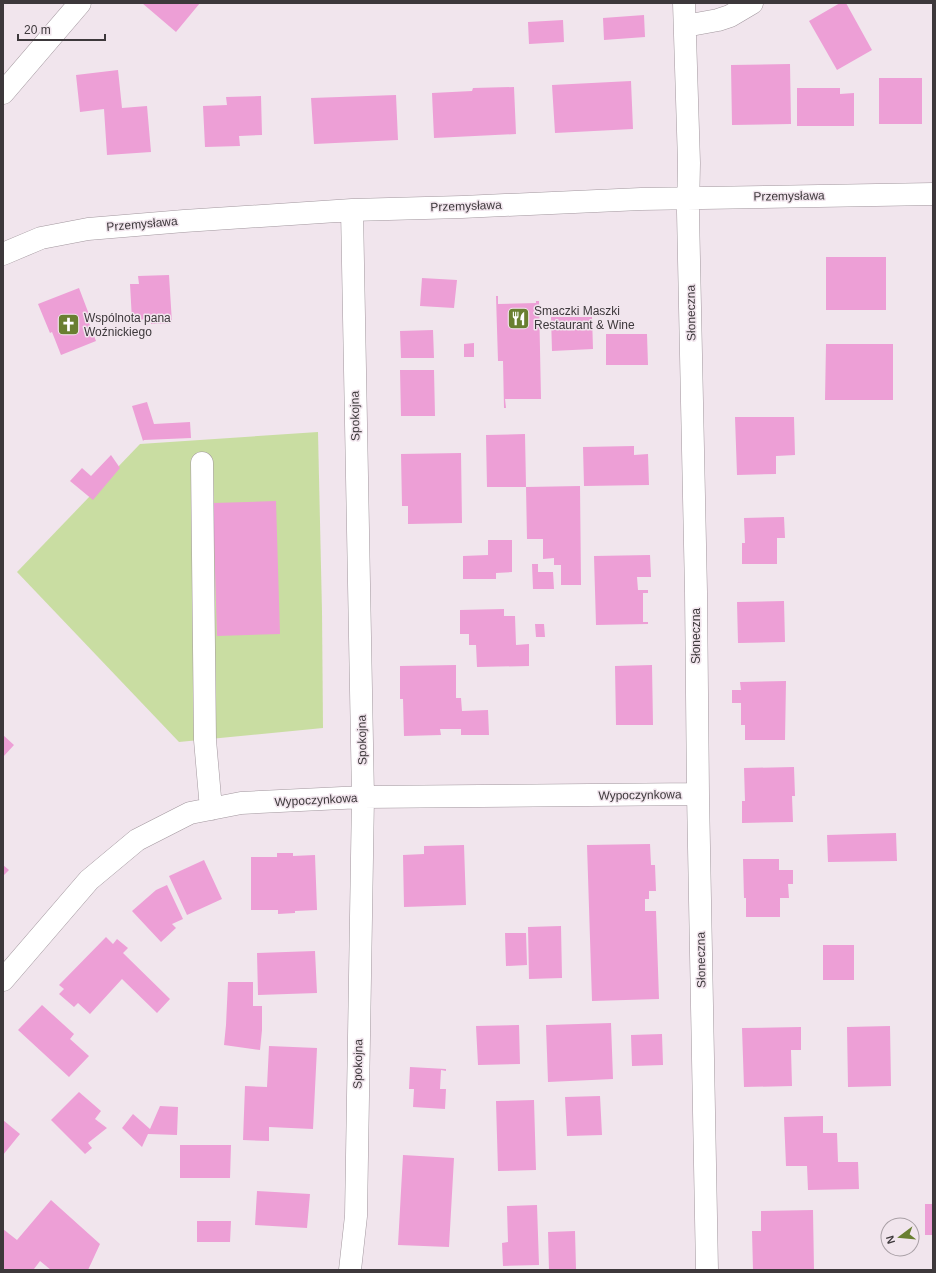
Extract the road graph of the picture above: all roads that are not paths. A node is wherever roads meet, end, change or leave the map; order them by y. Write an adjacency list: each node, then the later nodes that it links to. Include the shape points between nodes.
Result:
1 (80, 3): 5 (street)
2 (684, 3): 4 (street, Słoneczna)
3 (752, 3): 4 (street, via 730,16)
4 (685, 26): 7 (street, Słoneczna)
5 (3, 93)
6 (933, 194): 7 (street, Przemysława)
7 (689, 198): 8 (street, Przemysława); 11 (street, Słoneczna)
8 (352, 210): 9 (street, Przemysława, via 88,229 41,238); 12 (street, Spokojna)
9 (3, 254)
10 (202, 463): 13 (street, via 205,740)
11 (698, 794): 12 (street, Wypoczynkowa); 16 (street, Słoneczna)
12 (363, 797): 13 (street, Wypoczynkowa, via 241,803); 15 (street, Spokojna, via 356,1216)
13 (211, 809): 14 (street, Wypoczynkowa, via 190,813 137,840 89,880)
14 (3, 980)
15 (350, 1270)
16 (707, 1270)

